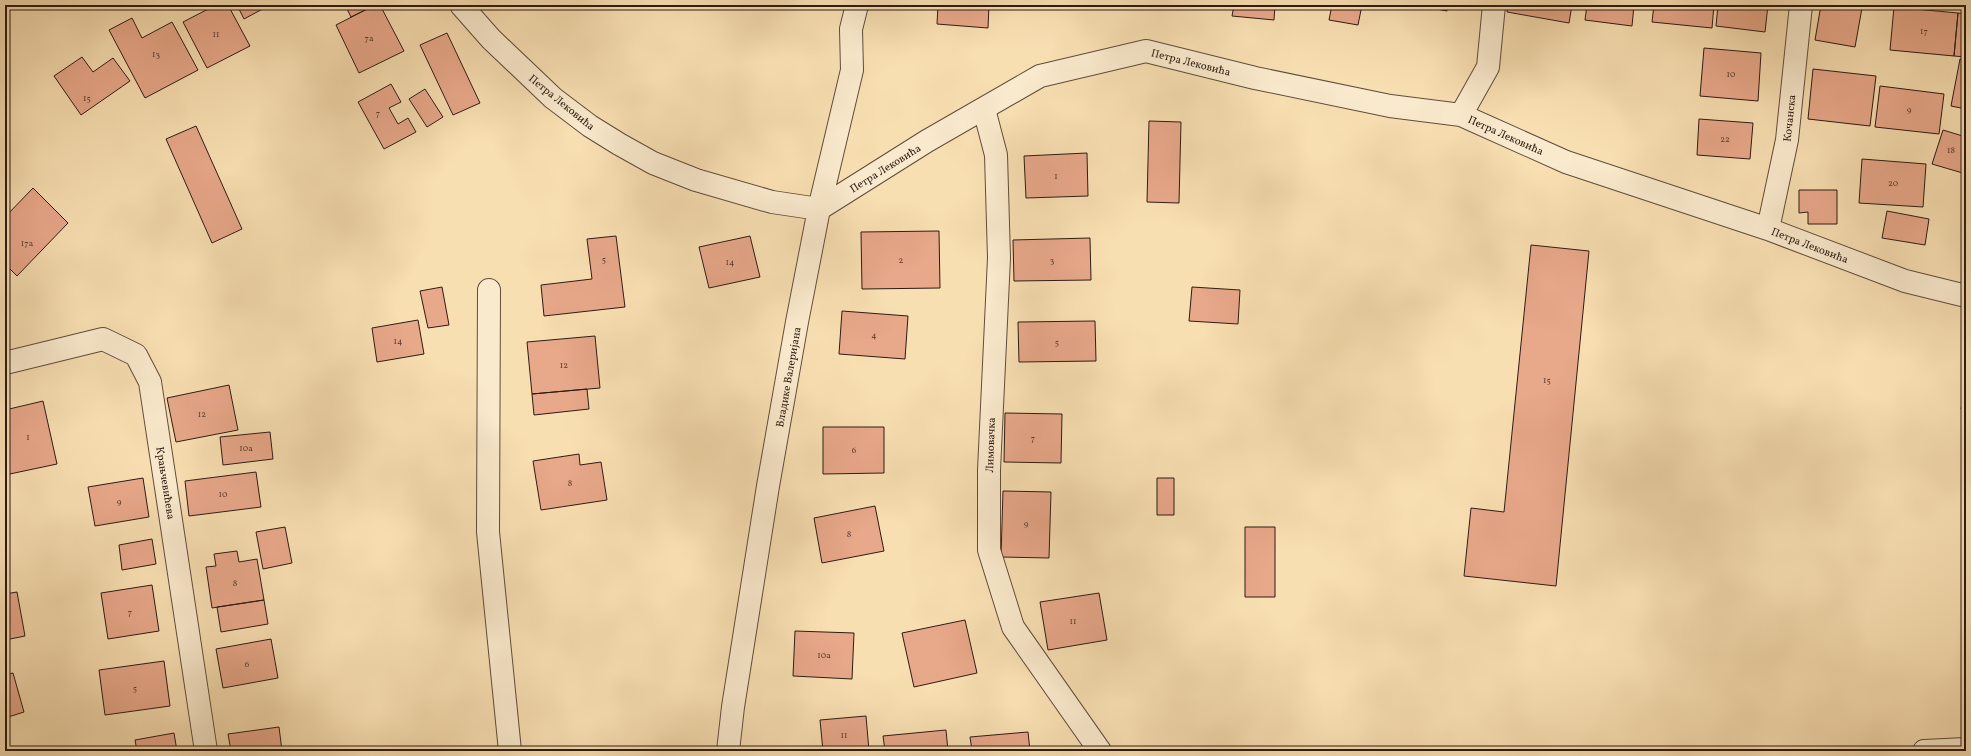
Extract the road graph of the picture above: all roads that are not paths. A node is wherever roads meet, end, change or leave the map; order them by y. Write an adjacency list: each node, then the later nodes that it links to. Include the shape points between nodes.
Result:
1 (461, 5): 7 (street, Петра Лековића, via 491,39 553,98 619,144 653,163 696,180 772,202)
2 (857, 5): 7 (street, Владике Валеријана, via 851,29 852,70)
3 (1494, 5): 6 (street, via 1488,67)
4 (1801, 5): 8 (street, Кочанска, via 1787,140)
5 (984, 109): 6 (street, Петра Лековића, via 1040,76 1146,51 1255,78 1390,106); 7 (street, Петра Лековића, via 927,141); 16 (street, Лимовачка, via 996,155 999,258 989,470 989,550 1013,627)
6 (1461, 115): 8 (street, Петра Лековића, via 1566,162)
7 (819, 209): 15 (street, Владике Валеријана, via 768,486)
8 (1768, 229): 10 (street, Петра Лековића, via 1905,281)
9 (489, 290): 14 (street, via 488,532)
10 (1966, 296)
11 (5, 363): 13 (street, Крањчевићева, via 103,339 136,355 150,382)
12 (1966, 749): 17 (street)
13 (206, 751)
14 (510, 751)
15 (728, 751)
16 (1100, 751)
17 (1924, 751)

